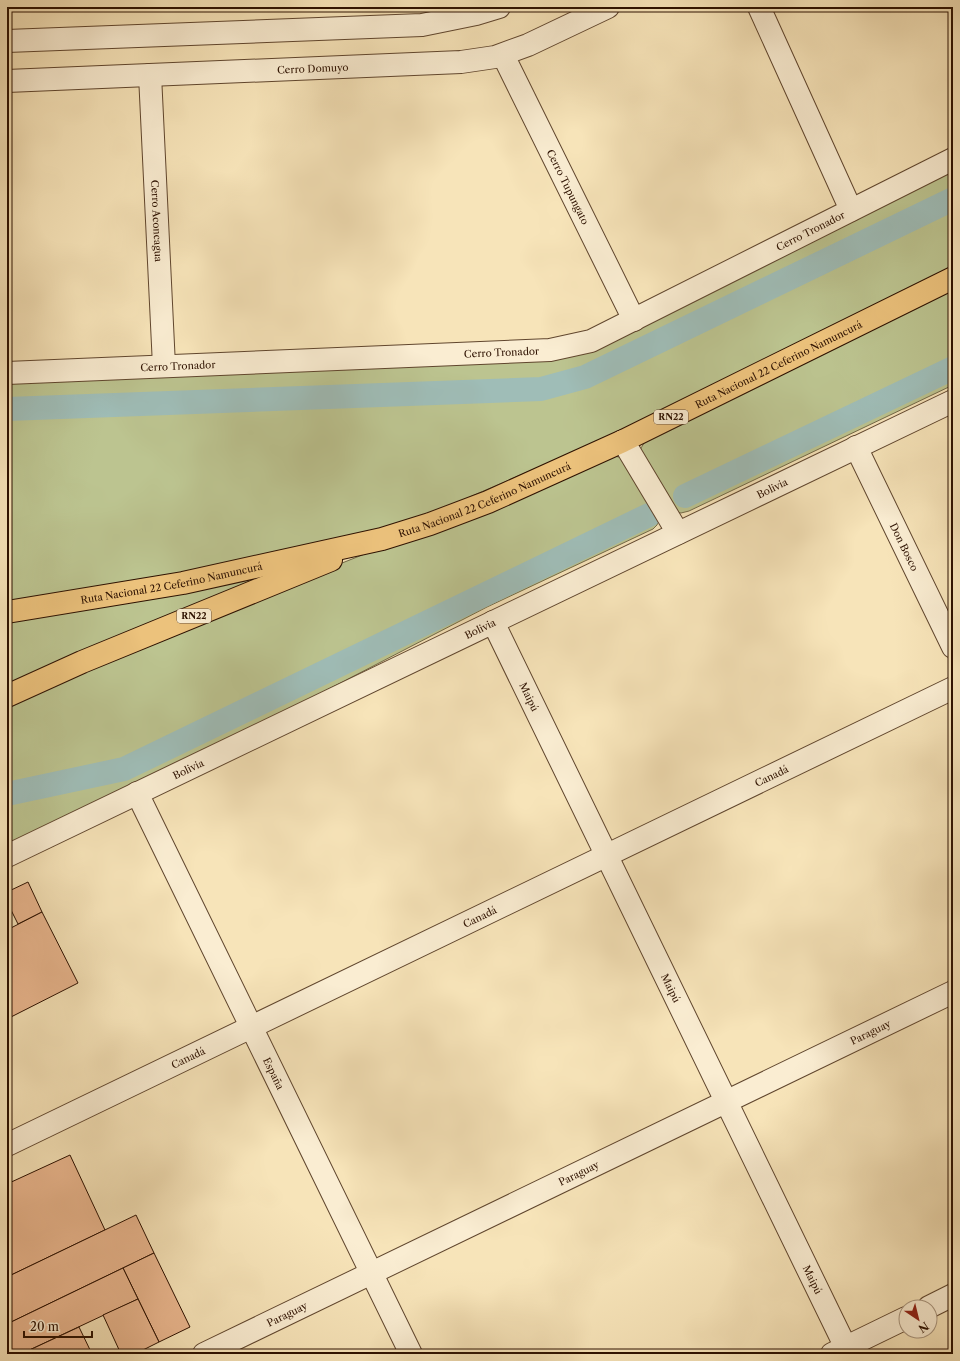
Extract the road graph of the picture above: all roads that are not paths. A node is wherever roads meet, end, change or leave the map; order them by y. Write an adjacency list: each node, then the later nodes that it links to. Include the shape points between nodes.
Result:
1 (499, 7): 4 (street, via 422,25)
2 (608, 7): 5 (street, Cerro Domuyo)
3 (759, 7): 9 (street)
4 (7, 41)
5 (503, 54): 6 (street, Cerro Domuyo, via 461,62); 11 (street, Cerro Tupungato)
6 (150, 75): 7 (street, Cerro Domuyo); 12 (street, Cerro Aconcagua)
7 (7, 81)
8 (953, 159): 9 (street, Cerro Tronador)
9 (851, 210): 11 (street, Cerro Tronador)
10 (953, 278): 15 (highway, Ruta Nacional 22 Ceferino Namuncurá / RN22)
11 (634, 320): 12 (street, Cerro Tronador, via 591,341 550,350)
12 (164, 366): 13 (street, Cerro Tronador)
13 (7, 373)
14 (953, 401): 16 (street, Bolivia)
15 (623, 442): 17 (street); 18 (highway, Ruta Nacional 22 Ceferino Namuncurá / RN22, via 488,502)
16 (856, 447): 17 (street, Bolivia); 21 (street, Don Bosco)
17 (678, 533): 20 (street, Bolivia)
18 (382, 539): 19 (highway, Ruta Nacional 22 Ceferino Namuncurá / RN22, via 183,583); 23 (highway, Ruta Nacional 22 Ceferino Namuncurá / RN22, via 82,662)
19 (7, 612)
20 (493, 622): 24 (street, Bolivia); 25 (street, Maipú)
21 (953, 647)
22 (953, 688): 25 (street, Canadá)
23 (7, 696)
24 (137, 793): 26 (street, Bolivia); 28 (street, España)
25 (607, 855): 28 (street, Canadá); 29 (street, Maipú)
26 (7, 856)
27 (953, 992): 29 (street, Paraguay)
28 (252, 1027): 30 (street, Canadá); 31 (street, España)
29 (726, 1101): 31 (street, Paraguay); 35 (street, Maipú)
30 (7, 1145)
31 (372, 1273): 36 (street, Paraguay); 37 (street, España)
32 (953, 1295): 33 (street)
33 (938, 1302)
34 (898, 1322): 35 (street)
35 (842, 1352)
36 (204, 1354)
37 (411, 1354)

